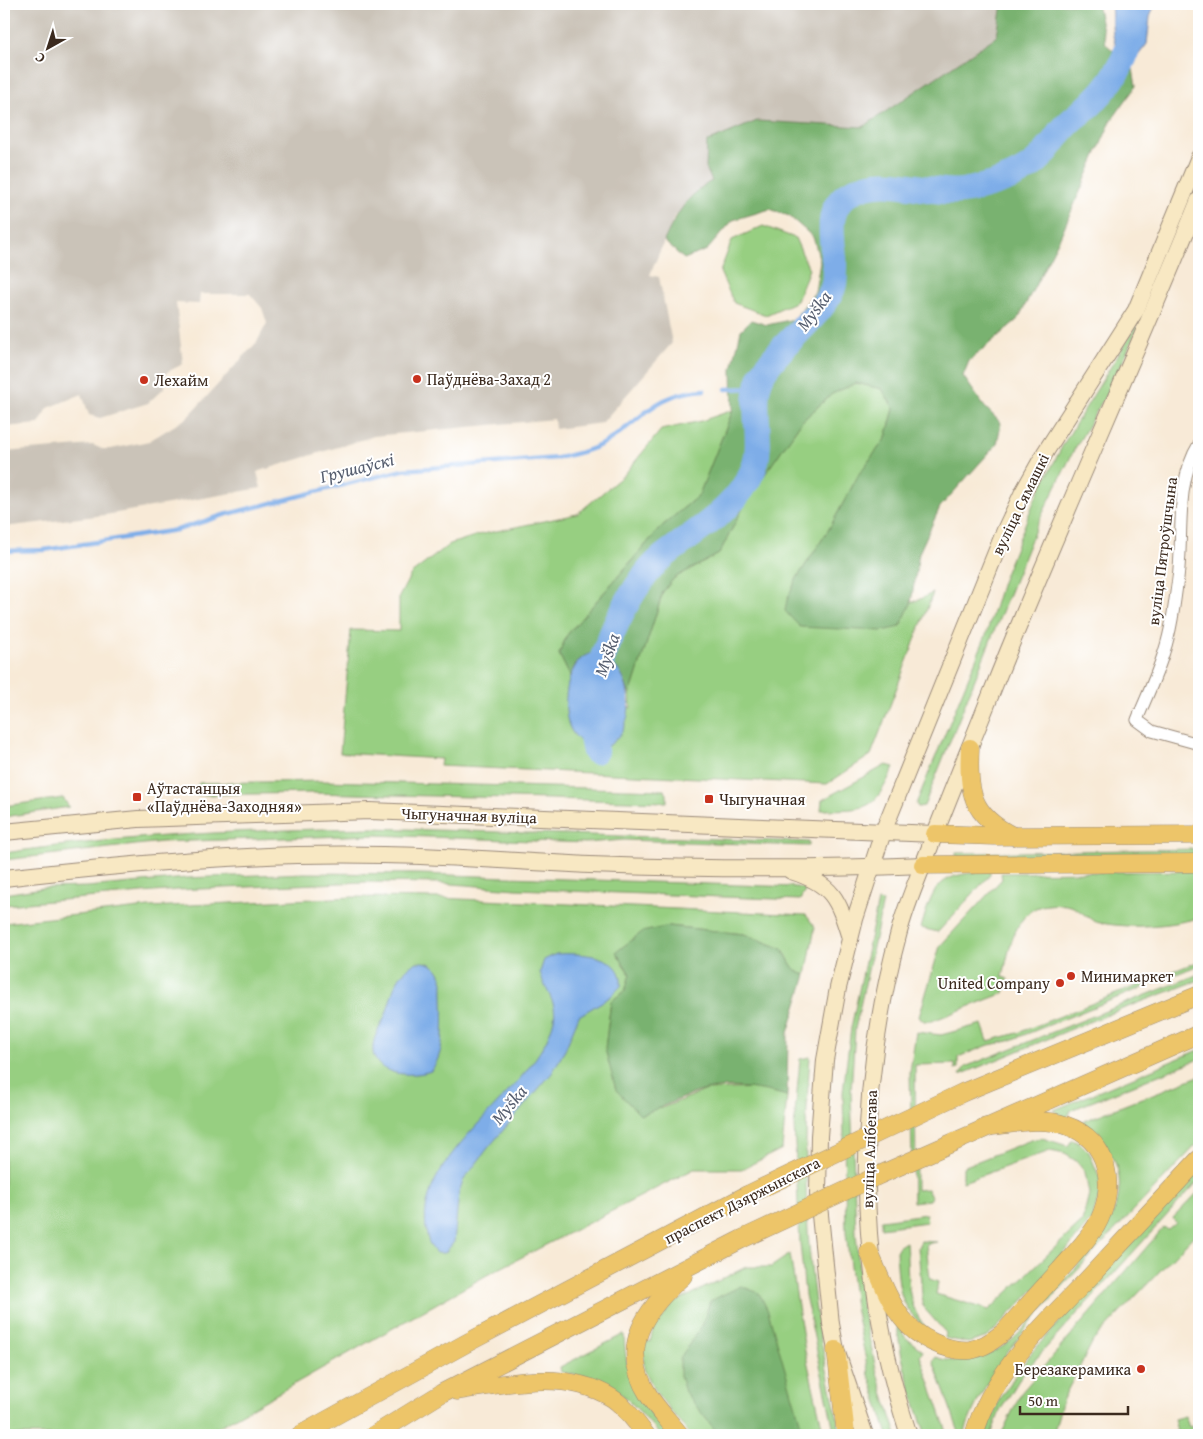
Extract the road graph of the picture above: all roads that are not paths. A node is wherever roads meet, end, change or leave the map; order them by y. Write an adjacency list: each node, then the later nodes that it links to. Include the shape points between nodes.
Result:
1 (1199, 157): 7 (main road, вуліца Сямашкі, via 1136,310 1022,494)
2 (1199, 200): 5 (main road, via 1084,467)
3 (1199, 444): 4 (street, вуліца Пятроўшчына, via 1193,453 1182,496 1178,584 1164,654 1137,720 1152,731)
4 (1199, 744)
5 (970, 748): 8 (main road); 10 (main road, via 970,789 976,806 995,826)
6 (4, 832): 7 (main road, Чыгуначная вуліца, via 138,819 370,811)
7 (884, 832): 8 (main road, Чыгуначная вуліца); 14 (main road, вуліца Сямашкі)
8 (935, 834): 10 (main road); 12 (main road)
9 (1199, 835): 10 (main road)
10 (1014, 836)
11 (1199, 863): 12 (main road)
12 (923, 865): 14 (main road); 21 (main road, вуліца Алібегава, via 899,930 874,1054 869,1110)
13 (777, 867): 14 (main road); 15 (main road, via 592,865 382,855 262,856 89,868); 16 (main road, via 809,877 834,894)
14 (873, 867): 16 (main road)
15 (4, 878)
16 (850, 940): 23 (main road, via 825,1060 819,1136 818,1195)
17 (1199, 995): 25 (main road, праспект Дзяржынскага, bridge, via 964,1092 747,1195)
18 (1199, 1034): 19 (main road)
19 (986, 1127): 21 (main road, via 1029,1122 1067,1126 1100,1152 1109,1183 1096,1226 1004,1332 991,1342 969,1350 925,1338 903,1320 895,1308); 22 (main road, bridge)
20 (1199, 1159): 32 (main road, via 1026,1345 983,1407)
21 (869, 1252): 31 (main road, вуліца Алібегава, via 893,1389)
22 (701, 1259): 24 (main road); 28 (main road, via 651,1307 635,1344 637,1363 648,1395)
23 (836, 1350): 29 (main road); 30 (main road)
24 (442, 1393): 26 (main road); 27 (main road, via 526,1379 579,1386 613,1399)
25 (300, 1435)
26 (374, 1435)
27 (646, 1435)
28 (680, 1435)
29 (846, 1435)
30 (865, 1435)
31 (909, 1435)
32 (974, 1435)

